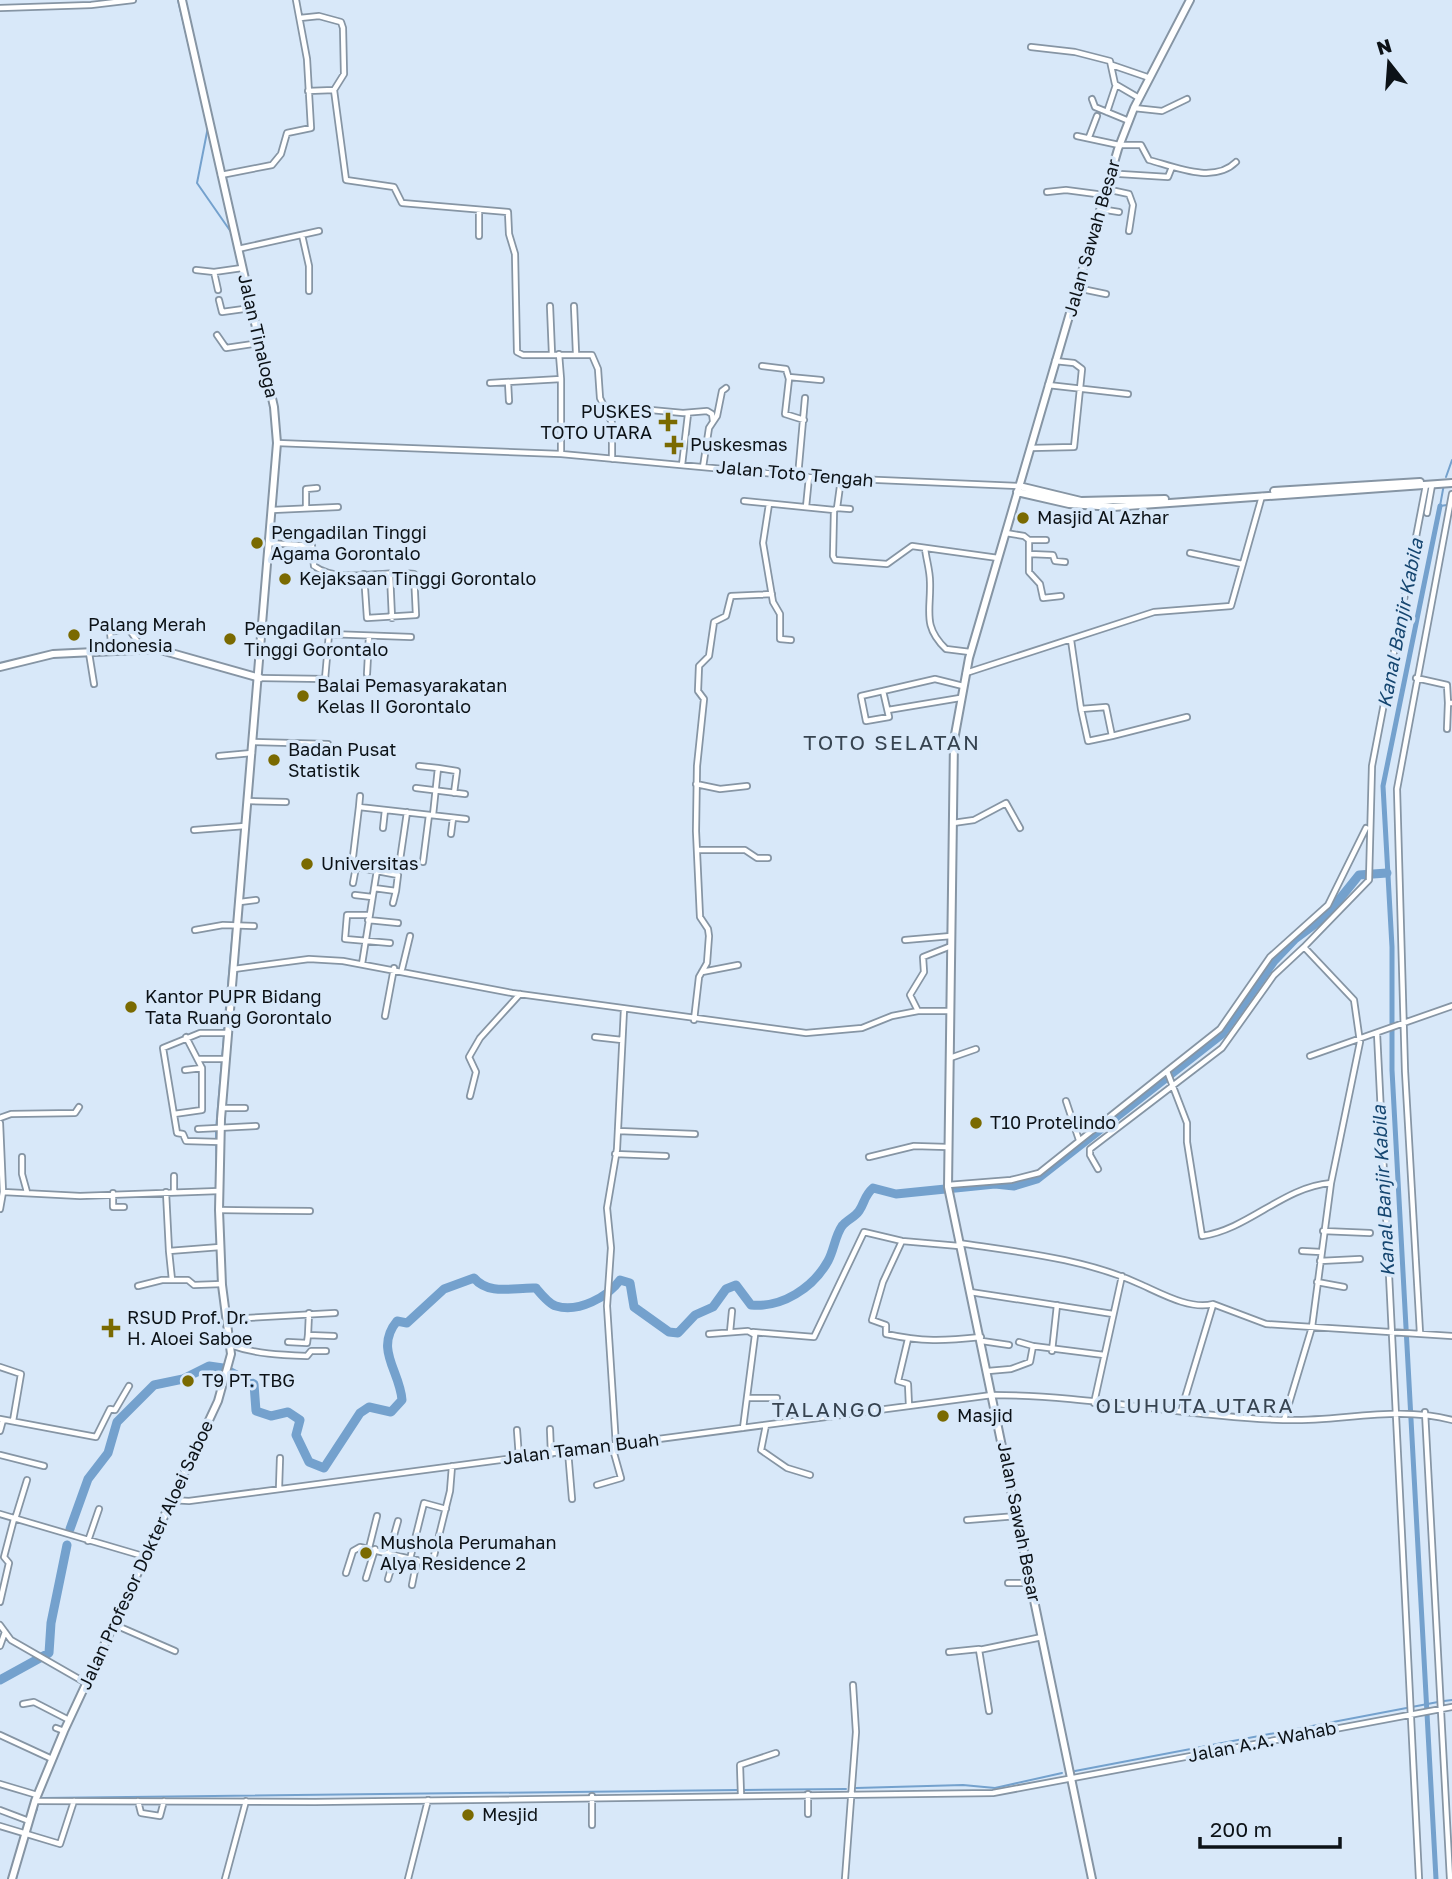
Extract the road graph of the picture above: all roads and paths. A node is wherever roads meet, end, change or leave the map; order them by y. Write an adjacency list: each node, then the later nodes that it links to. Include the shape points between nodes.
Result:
1 (133, 0): 5 (street)
2 (182, 0): 26 (main road, Jalan Tinaloga)
3 (296, 0): 6 (street)
4 (1190, 0): 9 (main road, Jalan Sawah Besar)
5 (0, 8)
6 (300, 18): 11 (street, via 319,16 341,22 344,74); 12 (street)
7 (1031, 47): 8 (street, via 1096,56)
8 (1112, 65): 9 (street); 10 (street)
9 (1150, 78): 13 (main road, Jalan Sawah Besar)
10 (1116, 85): 13 (street); 17 (street)
11 (334, 90): 12 (street); 30 (street, via 346,180 394,187 402,203)
12 (308, 91): 26 (street, via 311,128 287,133 275,163)
13 (1139, 98): 16 (main road, Jalan Sawah Besar)
14 (1092, 99): 17 (street, via 1094,106)
15 (1187, 99): 16 (street, via 1163,111)
16 (1134, 108): 19 (main road, Jalan Sawah Besar)
17 (1107, 112): 19 (street)
18 (1097, 116): 21 (street)
19 (1129, 121): 22 (main road, Jalan Sawah Besar)
20 (1077, 136): 21 (street)
21 (1089, 137): 22 (street)
22 (1119, 145): 24 (street, via 1143,146 1149,160); 28 (main road, Jalan Sawah Besar)
23 (1236, 162): 24 (street, via 1222,171 1189,172)
24 (1172, 167): 25 (street, via 1168,177)
25 (1119, 174)
26 (221, 175): 36 (main road, Jalan Tinaloga)
27 (1046, 192): 28 (street)
28 (1105, 192): 29 (main road, Jalan Sawah Besar); 33 (street, via 1129,194 1133,205)
29 (1100, 209): 31 (street); 40 (main road, Jalan Sawah Besar)
30 (479, 210): 35 (street); 51 (street, via 509,213 515,254 517,352)
31 (1119, 212)
32 (319, 231): 34 (street)
33 (1129, 231)
34 (302, 235): 36 (street); 42 (street)
35 (480, 236)
36 (237, 249): 37 (main road, Jalan Tinaloga)
37 (242, 268): 39 (street); 47 (main road, Jalan Tinaloga)
38 (196, 270): 39 (street)
39 (214, 272): 41 (street)
40 (1076, 288): 43 (street); 53 (main road, Jalan Sawah Besar)
41 (218, 290)
42 (309, 291)
43 (1107, 295)
44 (219, 300): 47 (street, via 223,312)
45 (550, 306): 51 (street)
46 (574, 306): 50 (street)
47 (252, 307): 49 (main road, Jalan Tinaloga)
48 (217, 335): 49 (street, via 226,348)
49 (260, 343): 70 (main road, Jalan Tinaloga)
50 (576, 353): 52 (street); 73 (street, via 591,354 598,369 600,398 612,423)
51 (552, 354): 52 (street)
52 (559, 354): 56 (street)
53 (1054, 361): 60 (main road, Jalan Sawah Besar); 62 (street, via 1080,367)
54 (762, 366): 55 (street, via 784,368)
55 (789, 377): 57 (street); 68 (street, via 785,414)
56 (561, 379): 58 (street); 72 (street)
57 (821, 380)
58 (508, 382): 59 (street); 65 (street)
59 (490, 383)
60 (1047, 385): 62 (street); 71 (main road, Jalan Sawah Besar)
61 (726, 388): 69 (street)
62 (1078, 390): 63 (street); 71 (street, via 1074,448)
63 (1128, 394)
64 (805, 398): 68 (street)
65 (509, 401)
66 (619, 407): 67 (street)
67 (688, 414): 69 (street, via 707,411); 74 (street)
68 (804, 420): 76 (street)
69 (713, 421): 75 (street)
70 (277, 443): 72 (street, Jalan Toto Tengah); 93 (main road, Jalan Tinaloga)
71 (1031, 448): 82 (main road, Jalan Sawah Besar)
72 (561, 454): 73 (street, Jalan Toto Tengah)
73 (612, 459): 74 (street, Jalan Toto Tengah)
74 (682, 465): 75 (street, Jalan Toto Tengah)
75 (703, 467): 76 (street, Jalan Toto Tengah)
76 (799, 476): 77 (street, Jalan Toto Tengah)
77 (809, 477): 78 (street, Jalan Toto Tengah); 89 (street)
78 (841, 479): 82 (street, Jalan Toto Tengah); 91 (street)
79 (1451, 481): 80 (main road)
80 (1431, 484): 83 (main road); 87 (main road); 94 (street); 190 (street, via 1372,766 1369,880)
81 (317, 488): 90 (street, via 306,489)
82 (1018, 489): 87 (main road); 95 (main road, Jalan Sawah Besar)
83 (1262, 495): 87 (main road); 106 (street)
84 (1452, 495): 126 (street)
85 (744, 500): 86 (street)
86 (769, 504): 89 (street); 109 (street, via 763,543)
87 (1088, 504)
88 (338, 507): 90 (street)
89 (806, 507): 91 (street)
90 (306, 508): 93 (street)
91 (835, 509): 92 (street); 101 (street, via 834,559 887,565 910,547)
92 (850, 509)
93 (272, 510): 100 (main road, Jalan Tinaloga)
94 (1427, 513)
95 (1008, 522): 96 (main road, Jalan Sawah Besar); 97 (street, via 1015,525)
96 (1005, 533): 97 (street); 104 (main road, Jalan Sawah Besar)
97 (1014, 533): 98 (street)
98 (1029, 540): 99 (street); 103 (street)
99 (1046, 540)
100 (269, 543): 108 (street, via 312,546 318,569); 112 (main road, Jalan Tinaloga)
101 (925, 548): 104 (street); 121 (street, via 932,634 946,649)
102 (1190, 553): 106 (street)
103 (1030, 554): 105 (street, via 1052,555 1055,561); 110 (street, via 1029,574 1040,584 1043,598)
104 (998, 558): 121 (main road, Jalan Sawah Besar)
105 (1065, 562)
106 (1242, 564): 117 (street, via 1231,606 1154,612)
107 (390, 574): 108 (street); 111 (street); 111 (street, via 415,576 417,615)
108 (364, 575): 111 (street, via 367,618)
109 (772, 594): 116 (street, via 780,614 780,639); 143 (street, via 733,595 726,616 713,622 709,656 699,666 697,678 698,693 704,699)
110 (1061, 596)
111 (392, 618)
112 (262, 626): 113 (street); 125 (main road, Jalan Tinaloga)
113 (329, 634): 114 (street); 125 (street, via 325,679)
114 (369, 636): 115 (street); 124 (street)
115 (411, 637)
116 (791, 640)
117 (1071, 640): 123 (street); 132 (street)
118 (143, 649): 119 (main road); 119 (street, via 128,628 110,632); 125 (main road, via 182,654)
119 (112, 650): 120 (main road)
120 (89, 652): 122 (main road, via 45,655); 127 (street)
121 (971, 652): 123 (main road, Jalan Sawah Besar)
122 (0, 667)
123 (965, 673): 128 (main road, Jalan Sawah Besar)
124 (367, 674)
125 (260, 678): 137 (main road, Jalan Profesor Dokter Aloei Saboe)
126 (1416, 678): 131 (street, via 1447,685); 204 (street, via 1396,789)
127 (94, 684)
128 (963, 686): 129 (street, via 935,679); 130 (main road, Jalan Sawah Besar)
129 (883, 691): 133 (street); 133 (street, via 861,696 865,720 888,717)
130 (960, 698): 133 (street); 158 (main road, Jalan Sawah Besar, via 954,740)
131 (1450, 703): 135 (street)
132 (1081, 709): 136 (street, via 1106,707); 136 (street, via 1088,741)
133 (888, 710)
134 (1187, 717): 136 (street)
135 (1447, 729)
136 (1112, 736)
137 (254, 742): 138 (street); 139 (main road, Jalan Profesor Dokter Aloei Saboe)
138 (328, 744)
139 (250, 753): 140 (street); 150 (main road, Jalan Profesor Dokter Aloei Saboe)
140 (219, 756)
141 (419, 766): 142 (street)
142 (438, 768): 146 (street); 147 (street, via 457,772)
143 (696, 784): 144 (street, via 720,789); 165 (street)
144 (747, 786)
145 (416, 788): 146 (street)
146 (436, 790): 147 (street); 155 (street)
147 (454, 793): 148 (street)
148 (465, 794)
149 (360, 796): 152 (street)
150 (248, 801): 151 (street); 159 (main road, Jalan Profesor Dokter Aloei Saboe)
151 (286, 802)
152 (359, 807): 153 (street); 169 (street, via 352,864)
153 (385, 810): 154 (street); 160 (street)
154 (407, 812): 155 (street); 167 (street)
155 (431, 815): 156 (street); 168 (street)
156 (453, 817): 157 (street); 164 (street)
157 (467, 819)
158 (953, 823): 161 (street, via 977,819 1006,803); 185 (main road, Jalan Sawah Besar)
159 (243, 826): 163 (street); 177 (main road, Jalan Profesor Dokter Aloei Saboe)
160 (383, 828)
161 (1020, 828)
162 (1366, 828): 218 (street, via 1328,905 1270,957 1220,1029)
163 (194, 830)
164 (451, 834)
165 (698, 850): 166 (street, via 745,850 757,858); 196 (street, via 700,917 709,932)
166 (768, 858)
167 (400, 860)
168 (423, 862)
169 (356, 867): 170 (street); 171 (street)
170 (377, 870): 172 (street); 173 (street, via 397,874)
171 (353, 883)
172 (374, 888): 173 (street); 175 (street)
173 (396, 891): 178 (street)
174 (355, 895): 175 (street)
175 (372, 897): 179 (street)
176 (256, 900): 177 (street)
177 (240, 902): 181 (main road, Jalan Profesor Dokter Aloei Saboe)
178 (393, 903)
179 (369, 917): 180 (street); 187 (street); 187 (street, via 347,916 345,939)
180 (398, 923)
181 (234, 926): 182 (street); 183 (street); 194 (main road, Jalan Profesor Dokter Aloei Saboe)
182 (254, 926)
183 (195, 930)
184 (410, 936): 195 (street)
185 (951, 936): 186 (street); 189 (main road, Jalan Sawah Besar)
186 (905, 940)
187 (365, 941): 188 (street); 191 (street)
188 (390, 943)
189 (951, 946): 200 (street, via 923,957 924,972 910,995); 201 (main road, Jalan Sawah Besar)
190 (1304, 947): 209 (street, via 1354,1000); 219 (street, via 1274,975 1230,1039)
191 (362, 964): 193 (street); 194 (street, via 309,959)
192 (738, 965): 196 (street)
193 (394, 968): 195 (street); 202 (street)
194 (234, 969): 205 (main road, Jalan Profesor Dokter Aloei Saboe)
195 (402, 970): 197 (street)
196 (702, 972): 203 (street)
197 (520, 994): 199 (street); 220 (street, via 469,1057 476,1072)
198 (1452, 1006): 204 (street)
199 (624, 1009): 203 (street); 210 (street)
200 (918, 1011): 201 (street); 203 (street, via 863,1028 817,1033)
201 (950, 1011): 214 (main road, Jalan Sawah Besar)
202 (385, 1016)
203 (694, 1020)
204 (1404, 1024): 206 (street); 282 (street)
205 (226, 1033): 208 (street, via 205,1032); 213 (main road, Jalan Profesor Dokter Aloei Saboe)
206 (1378, 1033): 209 (street); 279 (street)
207 (595, 1037): 210 (street)
208 (186, 1038): 215 (street); 225 (street, via 163,1048)
209 (1360, 1038): 212 (street); 242 (street, via 1360,1057)
210 (622, 1040): 231 (street)
211 (976, 1049): 214 (street)
212 (1310, 1056)
213 (223, 1058): 215 (street); 223 (main road, Jalan Profesor Dokter Aloei Saboe)
214 (949, 1058): 235 (main road, Jalan Sawah Besar)
215 (200, 1059): 216 (street)
216 (202, 1068): 217 (street); 225 (street, via 202,1110)
217 (185, 1070)
218 (1168, 1072): 219 (street); 233 (street)
219 (1171, 1082): 240 (street, via 1090,1149); 242 (street, via 1189,1129 1187,1142 1202,1236 1295,1191)
220 (470, 1096)
221 (1066, 1101): 233 (street)
222 (79, 1107): 226 (street, via 75,1113)
223 (222, 1108): 224 (street); 229 (main road, Jalan Profesor Dokter Aloei Saboe)
224 (245, 1108)
225 (174, 1114): 234 (street, via 177,1133 183,1134 185,1141)
226 (0, 1118)
227 (0, 1123): 245 (street)
228 (256, 1126): 229 (street)
229 (217, 1128): 230 (street); 234 (main road, Jalan Profesor Dokter Aloei Saboe)
230 (198, 1129)
231 (618, 1130): 232 (street); 236 (street)
232 (695, 1134)
233 (1079, 1140): 243 (street, via 1033,1176)
234 (216, 1142): 244 (main road, Jalan Profesor Dokter Aloei Saboe)
235 (947, 1147): 239 (street, via 914,1146); 243 (main road, Jalan Sawah Besar)
236 (615, 1154): 237 (street); 317 (street, via 607,1203)
237 (666, 1156)
238 (22, 1157): 246 (street)
239 (869, 1157)
240 (1098, 1169)
241 (174, 1176): 248 (street)
242 (1331, 1183): 254 (street)
243 (948, 1186): 257 (main road, Jalan Sawah Besar)
244 (215, 1191): 248 (street); 252 (main road, Jalan Profesor Dokter Aloei Saboe)
245 (2, 1192): 246 (street); 251 (street)
246 (27, 1192): 249 (street)
247 (166, 1192): 248 (street); 249 (street); 259 (street)
248 (174, 1192)
249 (113, 1193): 250 (street, via 113,1207)
250 (124, 1207)
251 (0, 1209)
252 (219, 1210): 253 (street); 258 (main road, Jalan Profesor Dokter Aloei Saboe)
253 (310, 1211)
254 (1323, 1231): 255 (street); 261 (street)
255 (1370, 1233)
256 (902, 1241): 257 (street); 281 (street, via 868,1231 862,1234 813,1338); 287 (street, via 872,1319 886,1325 886,1334)
257 (959, 1245): 264 (street); 270 (main road, Jalan Sawah Besar)
258 (218, 1247): 259 (street); 267 (main road, Jalan Profesor Dokter Aloei Saboe)
259 (169, 1251): 265 (street)
260 (1302, 1251): 261 (street)
261 (1321, 1252): 263 (street)
262 (1360, 1259): 263 (street)
263 (1320, 1261): 266 (street)
264 (1122, 1276): 271 (street, via 1174,1298); 276 (street)
265 (172, 1280): 267 (street, via 188,1280 194,1285); 268 (street)
266 (1317, 1282): 269 (street); 278 (street)
267 (219, 1283): 277 (main road, Jalan Profesor Dokter Aloei Saboe)
268 (138, 1286)
269 (1344, 1287)
270 (970, 1292): 272 (street); 288 (main road, Jalan Sawah Besar)
271 (1213, 1304): 278 (street, via 1259,1322); 305 (street)
272 (1057, 1305): 276 (street); 295 (street)
273 (732, 1311): 280 (street)
274 (309, 1313): 275 (street); 277 (street); 284 (street)
275 (335, 1313)
276 (1113, 1314): 296 (street)
277 (226, 1319): 291 (main road, Jalan Profesor Dokter Aloei Saboe)
278 (1312, 1327): 279 (street); 309 (street)
279 (1393, 1331): 282 (street); 307 (street)
280 (730, 1332): 281 (street); 283 (street)
281 (753, 1332): 301 (street)
282 (1417, 1333): 286 (street)
283 (709, 1334)
284 (308, 1335): 285 (street); 289 (street, via 307,1343)
285 (334, 1336)
286 (1452, 1336)
287 (908, 1339): 288 (street); 304 (street, via 898,1381 908,1384)
288 (982, 1339): 292 (street); 298 (main road, Jalan Sawah Besar)
289 (288, 1342)
290 (1019, 1342): 293 (street)
291 (230, 1345): 294 (street, via 255,1353 297,1356); 330 (main road, Jalan Profesor Dokter Aloei Saboe, via 231,1362 214,1410)
292 (1009, 1345)
293 (1033, 1346): 295 (street); 298 (street, via 1030,1362)
294 (327, 1351)
295 (1052, 1351): 296 (street)
296 (1104, 1355): 303 (street)
297 (0, 1367): 311 (street, via 22,1374)
298 (988, 1371): 300 (main road, Jalan Sawah Besar)
299 (129, 1386): 311 (street, via 115,1410 110,1409 98,1437)
300 (992, 1395): 303 (street, Jalan Taman Buah); 304 (street, Jalan Taman Buah); 335 (main road, Jalan Sawah Besar)
301 (747, 1398): 302 (street); 313 (street)
302 (777, 1398)
303 (1094, 1403): 305 (street, Jalan Taman Buah)
304 (909, 1406): 312 (street, Jalan Taman Buah)
305 (1181, 1411): 309 (street, Jalan Taman Buah)
306 (1422, 1412): 307 (street, Jalan Taman Buah); 310 (street, Jalan Taman Buah); 364 (street)
307 (1397, 1413): 309 (street, Jalan Taman Buah); 366 (street)
308 (1, 1419): 311 (street); 316 (street)
309 (1284, 1420)
310 (1452, 1420)
311 (13, 1422)
312 (766, 1425): 313 (street, Jalan Taman Buah); 325 (street, via 761,1450 787,1468)
313 (743, 1428): 317 (street, Jalan Taman Buah)
314 (550, 1429): 319 (street)
315 (517, 1430): 322 (street)
316 (0, 1432)
317 (614, 1446): 318 (street, Jalan Taman Buah); 327 (street, via 621,1478)
318 (568, 1451): 319 (street, Jalan Taman Buah); 329 (street)
319 (551, 1454): 322 (street, Jalan Taman Buah)
320 (0, 1455): 323 (street)
321 (280, 1458): 328 (street)
322 (519, 1458): 324 (street, Jalan Taman Buah)
323 (44, 1466)
324 (452, 1466): 328 (street, Jalan Taman Buah); 332 (street)
325 (810, 1475)
326 (27, 1480): 336 (street)
327 (597, 1485)
328 (279, 1488): 330 (street, Jalan Taman Buah)
329 (572, 1499)
330 (170, 1500): 342 (main road, Jalan Profesor Dokter Aloei Saboe)
331 (99, 1509): 339 (street)
332 (446, 1509): 343 (street, via 424,1503); 344 (street, via 432,1564)
333 (0, 1514): 336 (street)
334 (377, 1516): 340 (street)
335 (1017, 1516): 337 (street); 349 (main road, Jalan Sawah Besar)
336 (14, 1519): 339 (street); 351 (street, via 4,1557 9,1561)
337 (967, 1520)
338 (398, 1521): 341 (street)
339 (88, 1541): 342 (street)
340 (372, 1549): 341 (street); 345 (street, via 353,1551); 346 (street)
341 (392, 1554): 343 (street); 347 (street)
342 (143, 1556): 352 (main road, Jalan Profesor Dokter Aloei Saboe)
343 (410, 1559): 344 (street)
344 (417, 1560): 350 (street)
345 (346, 1573)
346 (366, 1578)
347 (388, 1579)
348 (1008, 1583): 349 (street)
349 (1030, 1583): 355 (main road, Jalan Sawah Besar)
350 (412, 1585)
351 (0, 1602)
352 (112, 1624): 358 (street); 360 (main road, Jalan Profesor Dokter Aloei Saboe)
353 (0, 1625): 354 (street)
354 (5, 1632): 356 (street); 360 (street, via 11,1640)
355 (1042, 1637): 357 (street); 371 (main road, Jalan Sawah Besar)
356 (0, 1646)
357 (979, 1650): 359 (street); 365 (street)
358 (175, 1651)
359 (949, 1652)
360 (86, 1683): 367 (main road, Jalan Profesor Dokter Aloei Saboe)
361 (853, 1685): 374 (street, via 856,1732)
362 (23, 1704): 367 (street, via 34,1702)
363 (1452, 1707): 364 (street, Jalan A.A. Wahab)
364 (1437, 1710): 366 (street, Jalan A.A. Wahab); 395 (street)
365 (989, 1712)
366 (1411, 1714): 371 (street, Jalan A.A. Wahab); 394 (street)
367 (69, 1720): 370 (main road, Jalan Profesor Dokter Aloei Saboe, via 60,1730)
368 (0, 1735): 370 (street)
369 (776, 1753): 375 (street, via 740,1765)
370 (52, 1759): 377 (main road, Jalan Profesor Dokter Aloei Saboe)
371 (1072, 1778): 374 (street, Jalan A.A. Wahab, via 1003,1792); 393 (main road, Jalan Sawah Besar)
372 (0, 1784): 377 (street, Jalan A.A. Wahab)
373 (808, 1794): 374 (street, Jalan A.A. Wahab); 375 (street, Jalan A.A. Wahab); 384 (street)
374 (850, 1794): 392 (street)
375 (741, 1795): 376 (street, Jalan A.A. Wahab)
376 (592, 1796): 378 (street, Jalan A.A. Wahab); 386 (street)
377 (36, 1798): 379 (street, Jalan A.A. Wahab); 385 (main road, Jalan Profesor Dokter Aloei Saboe)
378 (428, 1800): 382 (street, Jalan A.A. Wahab); 391 (street)
379 (74, 1801): 380 (street, Jalan A.A. Wahab); 388 (street, via 60,1844)
380 (138, 1801): 381 (street, Jalan A.A. Wahab); 381 (street, via 141,1813 160,1816)
381 (164, 1801): 382 (street, Jalan A.A. Wahab)
382 (246, 1801): 390 (street)
383 (0, 1810): 385 (street)
384 (808, 1814)
385 (29, 1821): 388 (main road, Jalan Profesor Dokter Aloei Saboe)
386 (592, 1825)
387 (0, 1826): 388 (street)
388 (25, 1835): 389 (main road, Jalan Profesor Dokter Aloei Saboe)
389 (13, 1877)
390 (225, 1879)
391 (408, 1879)
392 (845, 1879)
393 (1092, 1879)
394 (1419, 1879)
395 (1450, 1879)

